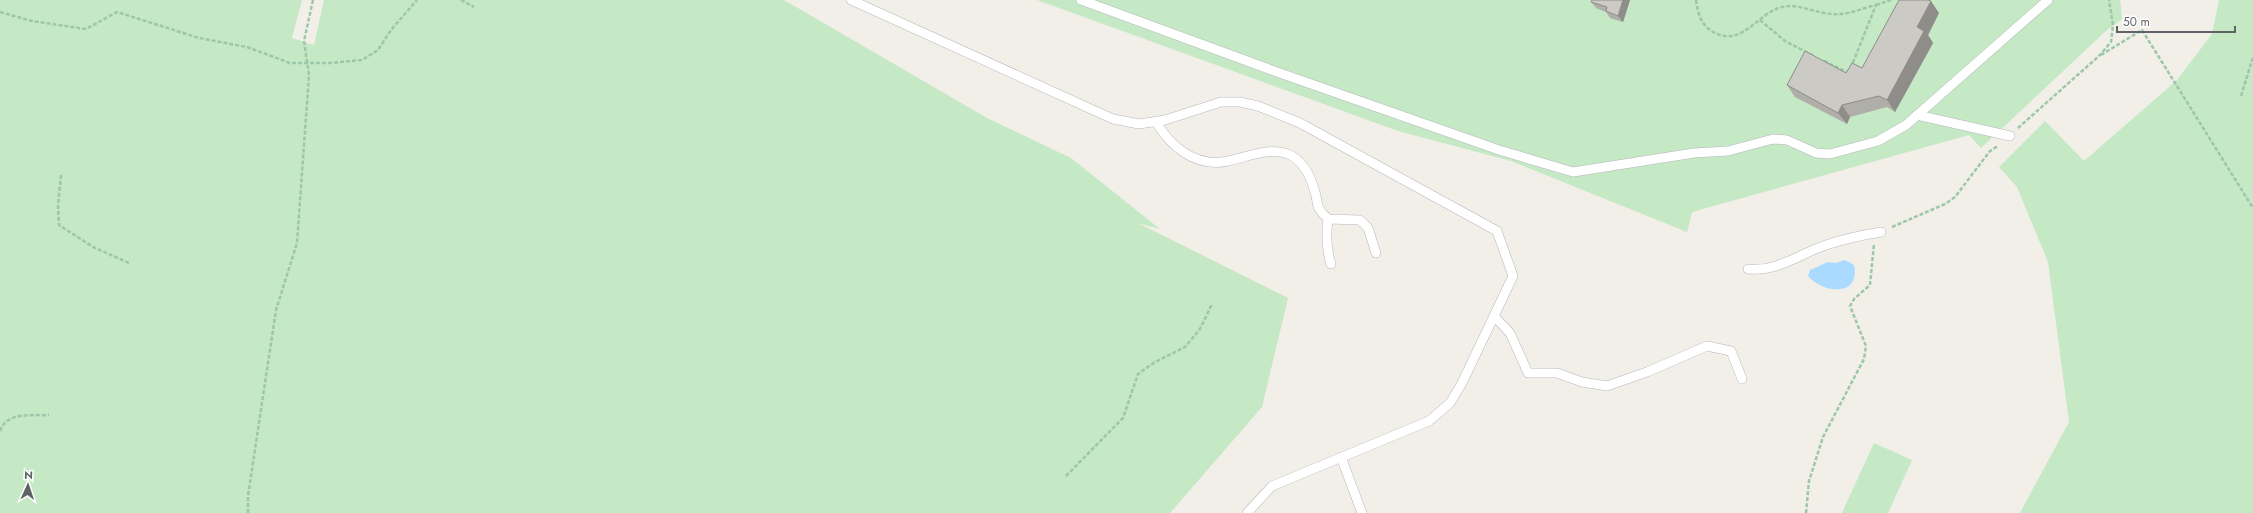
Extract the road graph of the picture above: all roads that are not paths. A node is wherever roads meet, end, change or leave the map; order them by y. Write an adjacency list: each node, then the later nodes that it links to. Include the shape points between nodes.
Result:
1 (851, 0): 5 (lane, via 1113,119 1139,124)
2 (1081, 0): 4 (lane, via 1484,145 1574,172 1694,153 1728,151 1773,139 1787,140 1816,152 1830,154 1878,141 1906,125)
3 (2048, 0): 4 (lane)
4 (1917, 115): 6 (lane)
5 (1156, 122): 7 (lane, via 1165,137 1177,148 1212,163 1268,152 1288,154 1300,162 1308,173 1319,210); 12 (lane, via 1221,102 1240,102 1258,106 1300,123 1497,231 1513,276)
6 (2010, 136)
7 (1328, 219): 9 (lane, via 1360,220 1368,228); 10 (lane, via 1327,251)
8 (1881, 232): 11 (lane, via 1826,244 1773,268)
9 (1376, 253)
10 (1331, 264)
11 (1748, 269)
12 (1494, 316): 13 (lane, via 1510,333 1528,373 1557,373 1582,382 1607,386 1707,346 1731,351); 14 (lane, via 1450,403 1429,421)
13 (1742, 379)
14 (1341, 457): 15 (lane, via 1272,486); 16 (lane)
15 (1247, 513)
16 (1362, 513)

